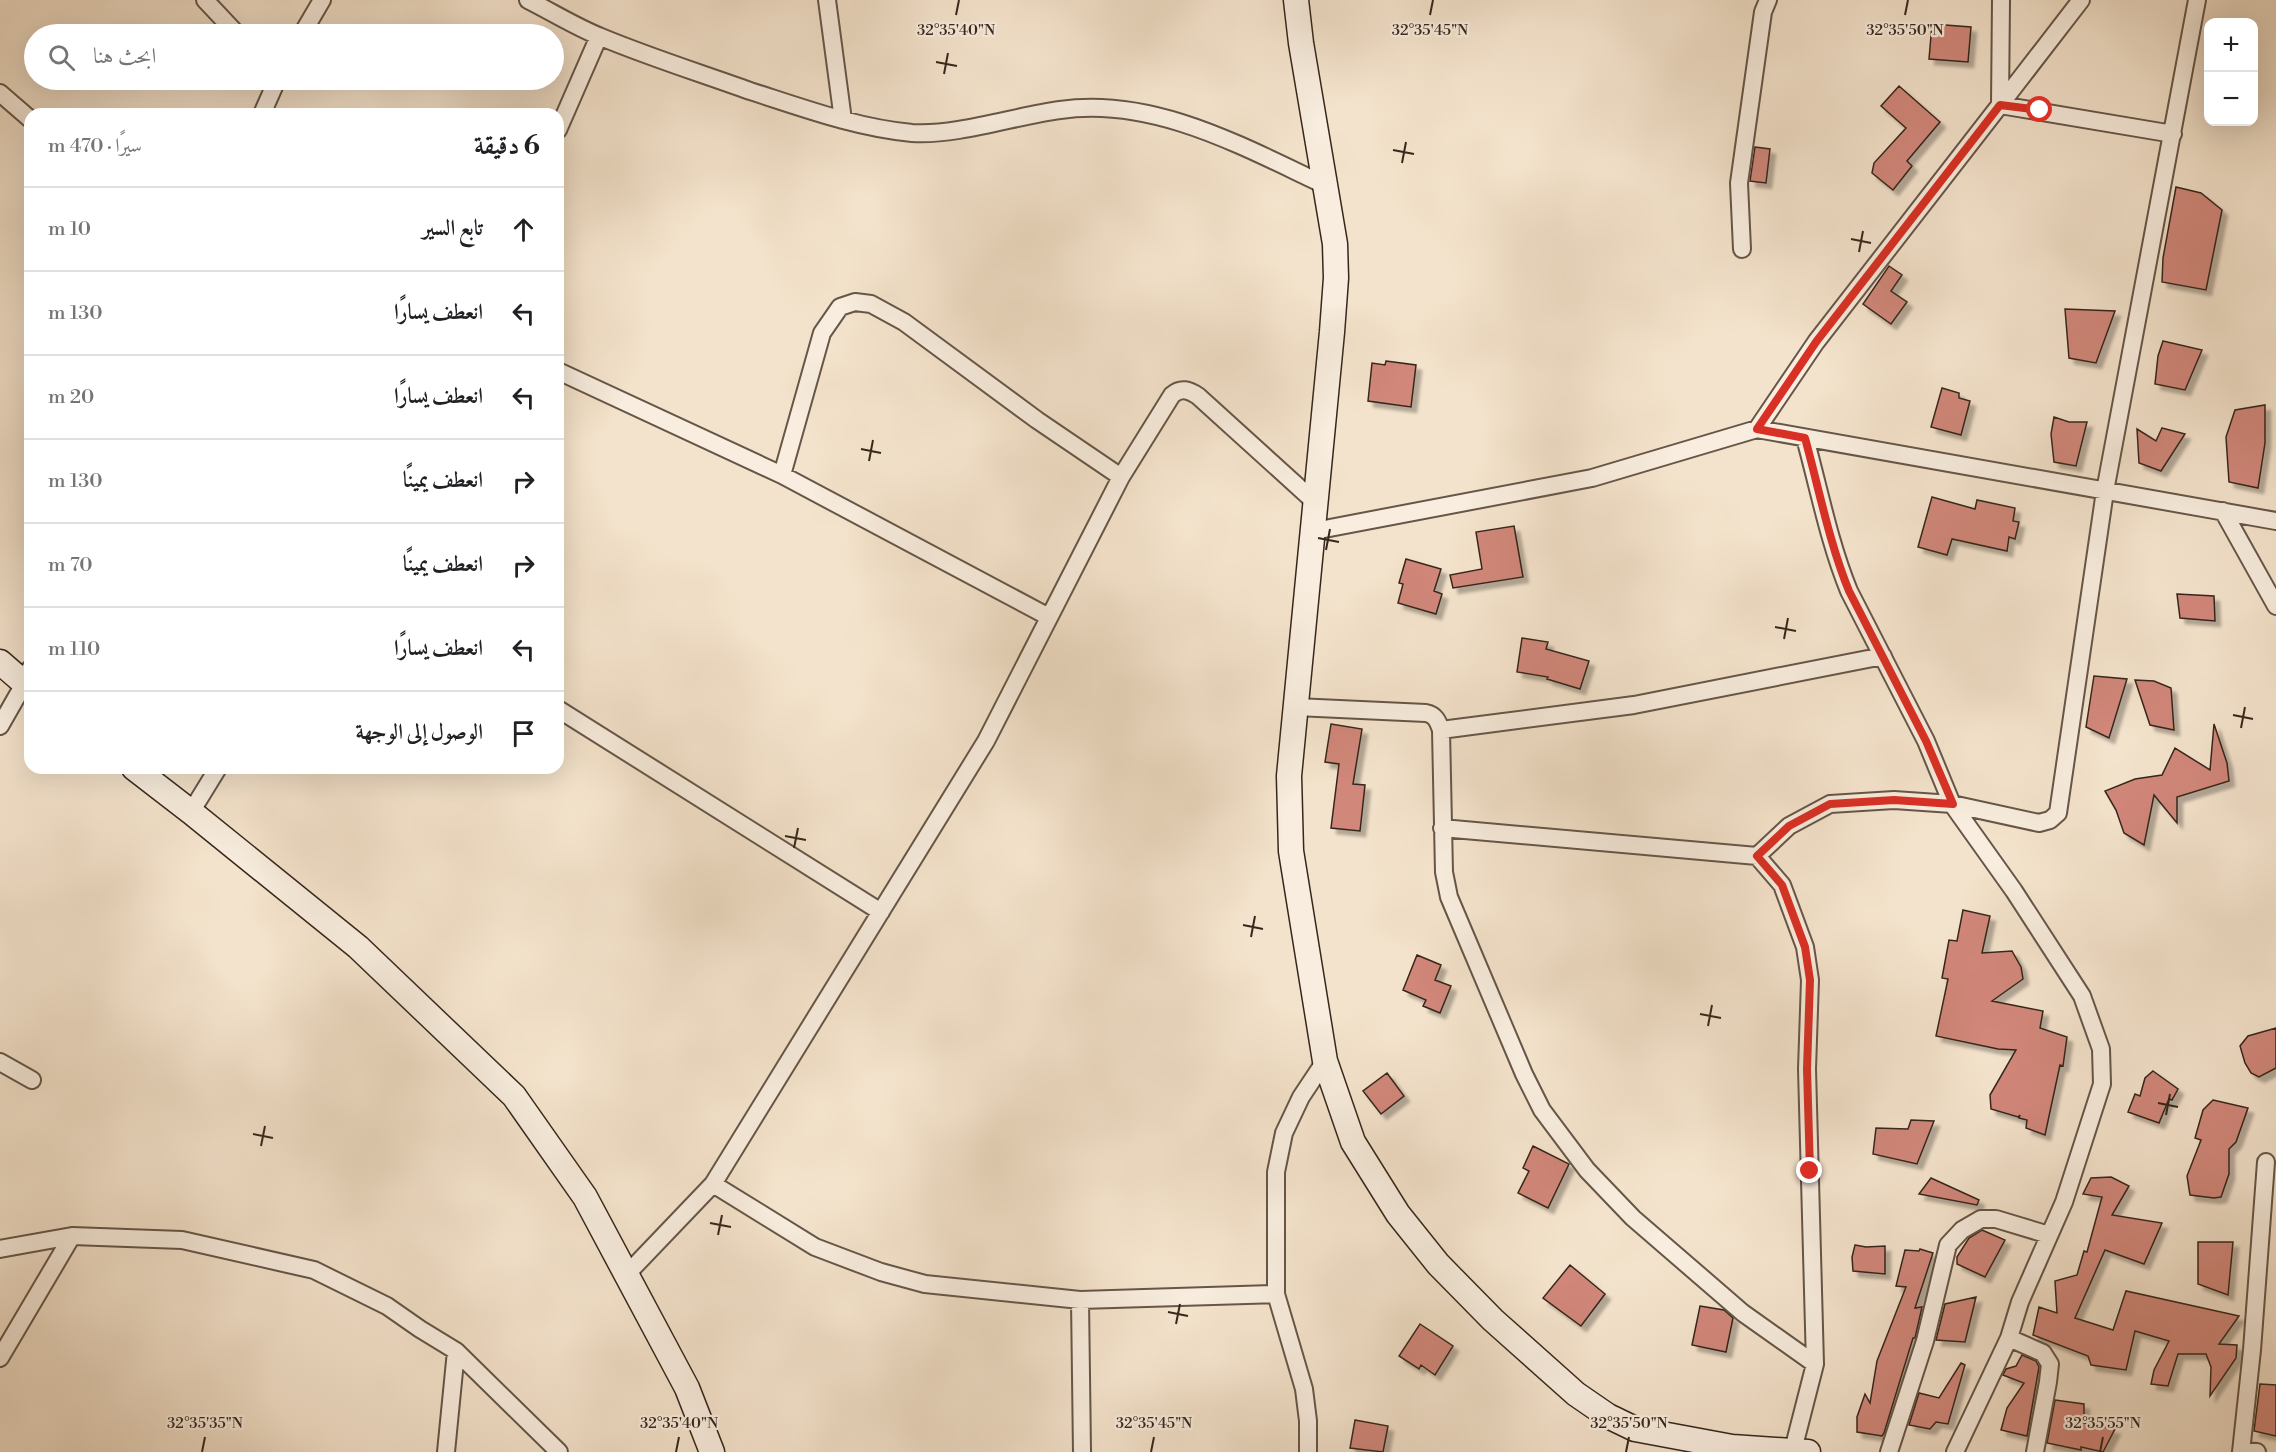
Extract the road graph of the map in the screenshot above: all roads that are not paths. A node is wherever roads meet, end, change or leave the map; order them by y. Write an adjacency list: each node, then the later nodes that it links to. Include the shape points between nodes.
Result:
1 (205, 0): 10 (street)
2 (322, 0): 11 (street)
3 (528, 0): 12 (street)
4 (827, 0): 19 (street)
5 (1296, 0): 21 (street)
6 (1768, 0): 22 (street, via 1763,12 1739,183)
7 (2001, 0): 15 (street)
8 (2081, 0): 15 (street)
9 (2197, 0): 20 (street)
10 (228, 24)
11 (308, 24)
12 (599, 36): 18 (street); 19 (street)
13 (273, 90): 16 (street)
14 (0, 93): 17 (street)
15 (2000, 105): 20 (street); 24 (street, via 1816,342)
16 (265, 108)
17 (24, 114)
18 (564, 116)
19 (843, 120): 21 (street, via 916,133 1061,110 1121,109 1179,123 1236,144)
20 (2173, 134): 28 (street)
21 (1327, 186): 29 (street, via 1336,278)
22 (1742, 249)
23 (564, 374): 26 (street)
24 (1757, 429): 25 (street); 32 (street, via 1592,478)
25 (1805, 438): 28 (street); 35 (street, via 1834,553)
26 (782, 475): 27 (street, via 822,333 840,307 855,302 871,304 904,322); 34 (street)
27 (1121, 477): 29 (street, via 1168,401 1183,390 1198,396); 34 (street)
28 (2104, 491): 30 (street); 45 (street, via 2058,813 2039,823)
29 (1316, 503): 32 (street)
30 (2223, 511): 31 (street); 33 (street)
31 (2276, 521)
32 (1314, 531): 39 (street)
33 (2276, 606)
34 (1049, 617): 49 (street, via 986,741)
35 (1883, 656): 42 (street, via 1634,705); 45 (street)
36 (0, 662): 37 (street)
37 (24, 677)
38 (24, 687): 41 (street)
39 (1296, 707): 42 (street, via 1426,713 1437,719); 50 (street, via 1289,776 1291,851)
40 (564, 713): 49 (street)
41 (0, 726)
42 (1441, 730): 47 (street)
43 (142, 774): 46 (street)
44 (214, 774): 46 (street)
45 (1953, 804): 48 (street, via 1894,800 1830,804 1789,826); 55 (street, via 2082,996 2102,1049 2102,1084 2064,1202)
46 (191, 812): 58 (street, via 358,947 514,1096 585,1197)
47 (1442, 828): 48 (street); 64 (street, via 1449,897 1542,1110 1587,1170 1633,1218 1743,1312)
48 (1757, 856): 64 (street, via 1782,885 1805,947 1810,980 1807,1069)
49 (881, 912): 54 (street)
50 (1325, 1061): 59 (street, via 1284,1132 1276,1172); 65 (street, via 1353,1142 1398,1214 1438,1264 1493,1320 1576,1394 1635,1429 1732,1447)
51 (0, 1062): 52 (street)
52 (32, 1080)
53 (2266, 1162): 74 (street)
54 (713, 1184): 58 (street); 60 (street, via 815,1247 881,1272 925,1284)
55 (2049, 1235): 61 (street); 71 (street, via 1996,1219 1981,1219 1962,1230 1948,1245 1925,1341)
56 (72, 1236): 57 (street); 62 (street, via 182,1240 314,1270 387,1306); 63 (street)
57 (0, 1249)
58 (627, 1274): 68 (street, via 687,1388)
59 (1276, 1294): 60 (street); 70 (street, via 1304,1389)
60 (1080, 1300): 69 (street)
61 (2009, 1338): 72 (street); 73 (street, via 2043,1353 2050,1364)
62 (456, 1350): 66 (street); 67 (street)
63 (0, 1358)
64 (1815, 1364): 65 (street)
65 (1800, 1451)
66 (446, 1452)
67 (559, 1452)
68 (712, 1452)
69 (1082, 1452)
70 (1308, 1452)
71 (1889, 1452)
72 (1955, 1452)
73 (2035, 1452)
74 (2246, 1452)

